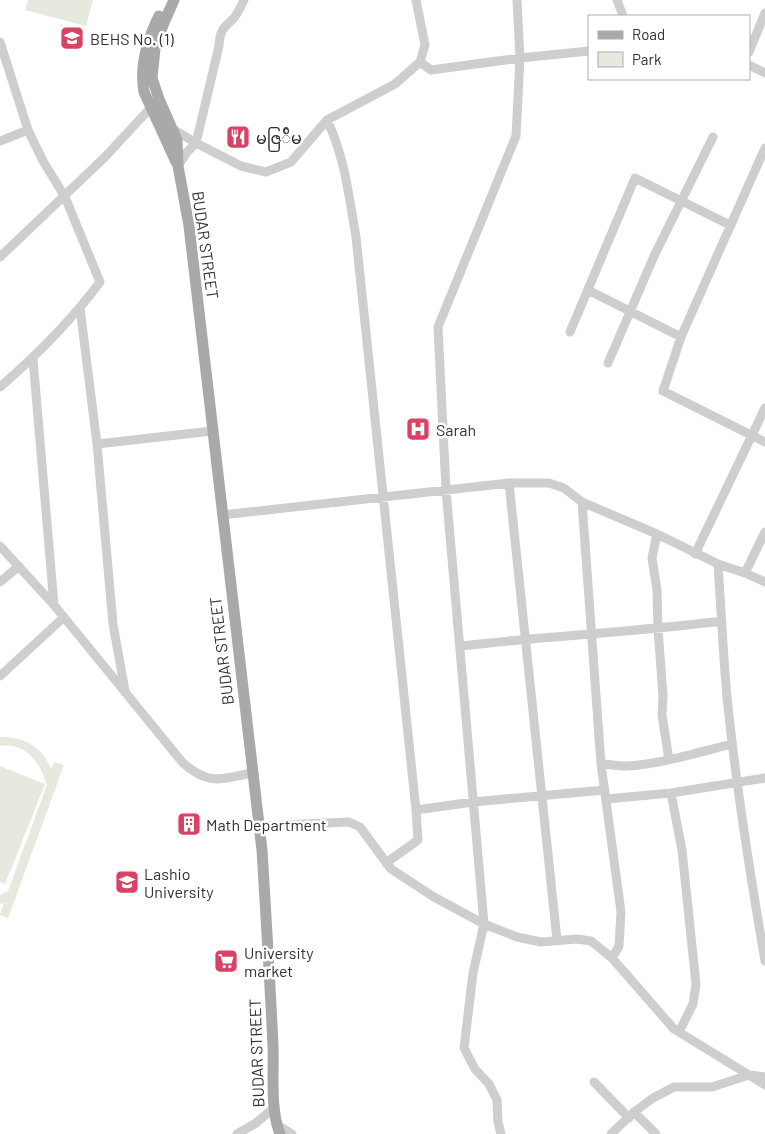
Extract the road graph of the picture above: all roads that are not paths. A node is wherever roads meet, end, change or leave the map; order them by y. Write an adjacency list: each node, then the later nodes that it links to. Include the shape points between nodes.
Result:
1 (167, 0): 16 (main road, via 146,47 142,70 144,92)
2 (174, 0): 16 (main road, via 155,49 152,78)
3 (244, 0): 22 (street, via 235,17 220,33)
4 (416, 0): 13 (street, via 425,45)
5 (517, 0): 12 (street)
6 (618, 0): 8 (street)
7 (765, 13): 10 (street)
8 (623, 15)
9 (0, 42): 18 (street)
10 (750, 50)
11 (588, 51): 12 (street)
12 (520, 58): 13 (street, via 431,70); 43 (street, via 516,136 438,327)
13 (420, 62): 17 (street, via 396,84)
14 (750, 66): 15 (street)
15 (765, 73)
16 (155, 103): 19 (main road); 24 (main road, via 166,142); 25 (street)
17 (327, 120): 22 (street, via 290,162 266,172 241,166); 44 (street, via 346,179 356,238)
18 (28, 130): 21 (street); 25 (street)
19 (173, 130): 22 (street); 24 (main road, via 177,140)
20 (713, 137): 26 (street)
21 (0, 140)
22 (196, 143): 24 (street)
23 (765, 148): 27 (street)
24 (178, 166): 38 (main road, BUDAR STREET, via 189,226)
25 (65, 197): 28 (street); 30 (street, via 100,282)
26 (682, 201): 27 (street); 29 (street, via 635,178); 31 (street)
27 (730, 225): 33 (street)
28 (0, 257)
29 (588, 290): 31 (street); 32 (street)
30 (80, 308): 34 (street); 41 (street)
31 (631, 312): 33 (street); 35 (street)
32 (570, 332)
33 (681, 337): 39 (street, via 663,391)
34 (33, 359): 36 (street); 56 (street)
35 (608, 363)
36 (0, 387)
37 (765, 408): 39 (street)
38 (212, 432): 41 (street); 46 (main road, BUDAR STREET)
39 (752, 436): 40 (street); 50 (street)
40 (765, 442)
41 (97, 444): 64 (street, via 114,624)
42 (509, 483): 43 (street); 45 (street, via 549,483 564,488); 61 (street)
43 (446, 490): 44 (street); 62 (street)
44 (384, 498): 46 (street); 75 (street)
45 (582, 502): 48 (street); 60 (street)
46 (222, 515): 68 (main road, BUDAR STREET)
47 (765, 532): 53 (street)
48 (657, 534): 50 (street); 59 (street, via 652,558)
49 (0, 546): 52 (street)
50 (695, 554): 51 (street)
51 (718, 564): 53 (street); 58 (street)
52 (19, 566): 54 (street); 56 (street)
53 (745, 573): 55 (street)
54 (0, 582)
55 (765, 582)
56 (54, 605): 57 (street)
57 (64, 618): 63 (street); 64 (street)
58 (722, 621): 59 (street); 65 (street)
59 (658, 629): 60 (street); 66 (street, via 662,715)
60 (591, 634): 61 (street); 67 (street)
61 (526, 638): 62 (street); 73 (street)
62 (460, 646): 74 (street)
63 (1, 673)
64 (125, 690): 68 (street, via 183,763 197,775 212,779)
65 (732, 744): 66 (street); 70 (street)
66 (668, 760): 67 (street, via 625,766)
67 (602, 764): 72 (street)
68 (252, 773): 76 (main road, BUDAR STREET)
69 (765, 778): 70 (street)
70 (737, 784): 71 (street); 81 (street)
71 (672, 793): 72 (street); 82 (street, via 682,850 696,984 694,1004)
72 (605, 794): 73 (street); 80 (street, via 621,912 619,946)
73 (541, 795): 74 (street); 79 (street)
74 (473, 802): 75 (street); 78 (street)
75 (416, 810): 77 (street, via 418,840)
76 (259, 826): 77 (street, via 350,822 360,827); 87 (main road, BUDAR STREET, via 268,921)
77 (386, 863): 78 (street, via 434,897)
78 (484, 924): 79 (street, via 516,937 542,942); 92 (street, via 473,973 464,1048 497,1100)
79 (557, 940): 80 (street, via 591,941)
80 (612, 958): 82 (street)
81 (765, 961)
82 (679, 1032): 83 (street)
83 (749, 1075): 84 (street); 86 (street); 88 (street, via 712,1087 674,1087)
84 (765, 1077)
85 (594, 1082): 88 (street)
86 (765, 1085)
87 (275, 1107): 89 (main road, BUDAR STREET); 90 (street)
88 (631, 1115): 93 (street); 94 (street)
89 (278, 1129): 91 (street)
90 (237, 1134)
91 (292, 1134)
92 (501, 1134)
93 (612, 1134)
94 (656, 1134)

